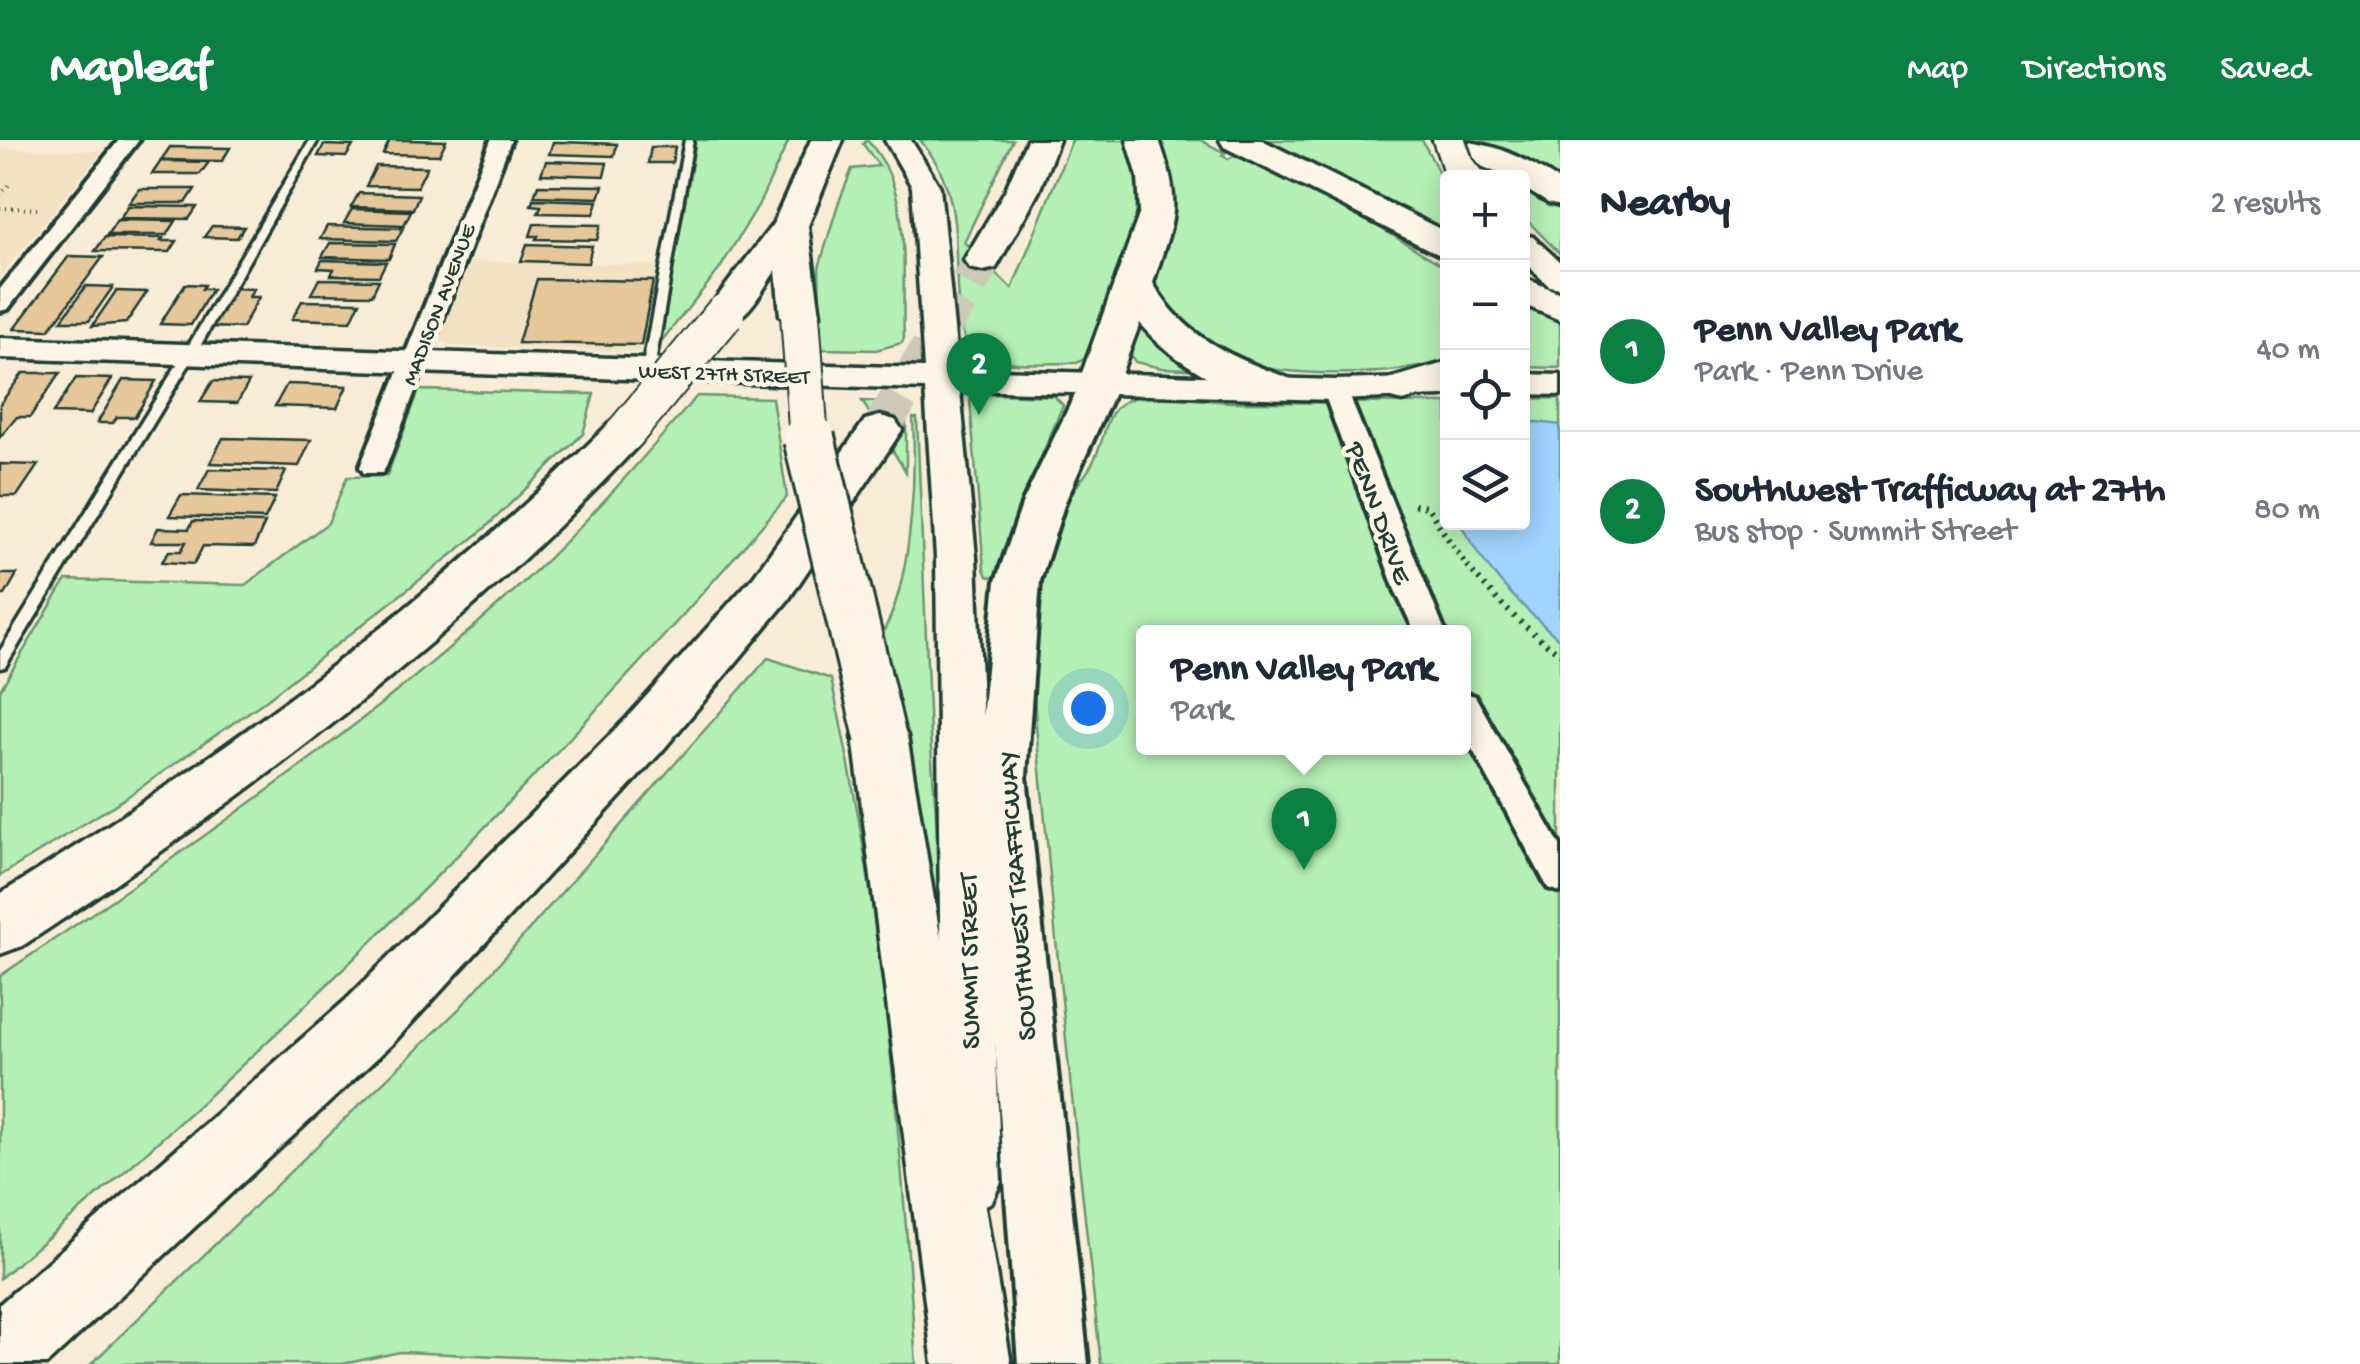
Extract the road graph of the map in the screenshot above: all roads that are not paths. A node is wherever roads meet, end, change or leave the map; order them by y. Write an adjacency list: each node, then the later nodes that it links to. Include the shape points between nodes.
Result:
1 (129, 140): 20 (street)
2 (314, 140): 23 (lane)
3 (501, 140): 24 (street, MADISON AVENUE)
4 (689, 140): 25 (lane)
5 (898, 140): 27 (street, SUMMIT STREET, via 926,186)
6 (1044, 140): 15 (highway)
7 (1143, 140): 19 (highway, via 1158,212)
8 (1236, 140): 14 (highway)
9 (1449, 140): 11 (street, bridge); 12 (highway, via 1518,169)
10 (826, 142): 13 (highway)
11 (1461, 170)
12 (1560, 196)
13 (790, 226): 43 (highway, bridge, via 625,433 514,545 333,694); 45 (highway, bridge, via 810,450 880,736)
14 (1440, 244)
15 (983, 260)
16 (1530, 265): 18 (street)
17 (1530, 268): 21 (highway)
18 (1560, 278)
19 (1134, 283): 28 (highway); 32 (highway, via 1148,312 1191,353)
20 (0, 304)
21 (1560, 308)
22 (0, 348): 23 (street, WEST 27TH STREET)
23 (189, 355): 24 (street, WEST 27TH STREET); 39 (lane)
24 (415, 362): 25 (street, WEST 27TH STREET); 36 (street, MADISON AVENUE)
25 (648, 370): 27 (street, WEST 27TH STREET)
26 (1440, 376): 33 (highway)
27 (942, 380): 28 (street, WEST 27TH STREET); 37 (street, SUMMIT STREET)
28 (1099, 384): 32 (street, WEST 27TH STREET); 41 (main road, SOUTHWEST TRAFFICWAY, via 1044,502 1018,581)
29 (1530, 384): 31 (street)
30 (1440, 386): 33 (street, WEST 27TH STREET)
31 (1560, 386)
32 (1276, 388): 34 (street, WEST 27TH STREET)
33 (1403, 388): 34 (street, WEST 27TH STREET)
34 (1335, 390): 38 (street, PENN DRIVE)
35 (880, 430): 44 (highway, via 771,588 630,750 369,1022)
36 (373, 468)
37 (956, 557): 41 (street, SUMMIT STREET); 45 (street, SUMMIT STREET)
38 (1427, 625)
39 (0, 664)
40 (1471, 718): 42 (street)
41 (1001, 776): 46 (main road, SOUTHWEST TRAFFICWAY)
42 (1560, 877)
43 (0, 927)
44 (0, 1356)
45 (974, 1364)
46 (1053, 1364)

